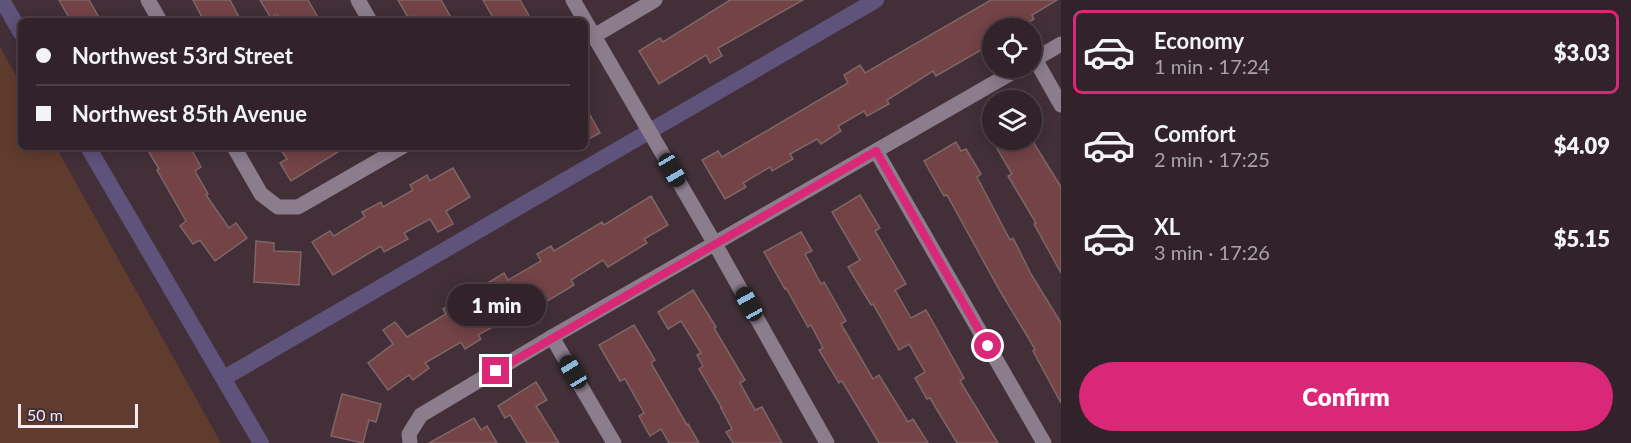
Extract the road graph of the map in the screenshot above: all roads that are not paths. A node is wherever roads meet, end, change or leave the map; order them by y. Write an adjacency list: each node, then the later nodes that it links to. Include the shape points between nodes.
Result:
1 (148, 0): 5 (street)
2 (358, 0): 6 (street)
3 (573, 0): 7 (street)
4 (655, 0): 9 (street)
5 (158, 18)
6 (368, 18)
7 (584, 18)
8 (588, 26): 9 (street)
9 (594, 36): 18 (street)
10 (1061, 44): 11 (street)
11 (1042, 55)
12 (1042, 74): 14 (street)
13 (1003, 78): 17 (street)
14 (1061, 105)
15 (236, 150): 16 (street, via 261,194 278,207 298,207)
16 (397, 150)
17 (876, 151): 18 (street); 23 (street)
18 (715, 244): 19 (street); 22 (street)
19 (552, 337): 20 (street, via 421,416); 21 (street)
20 (409, 438)
21 (614, 443)
22 (827, 443)
23 (1044, 443)

